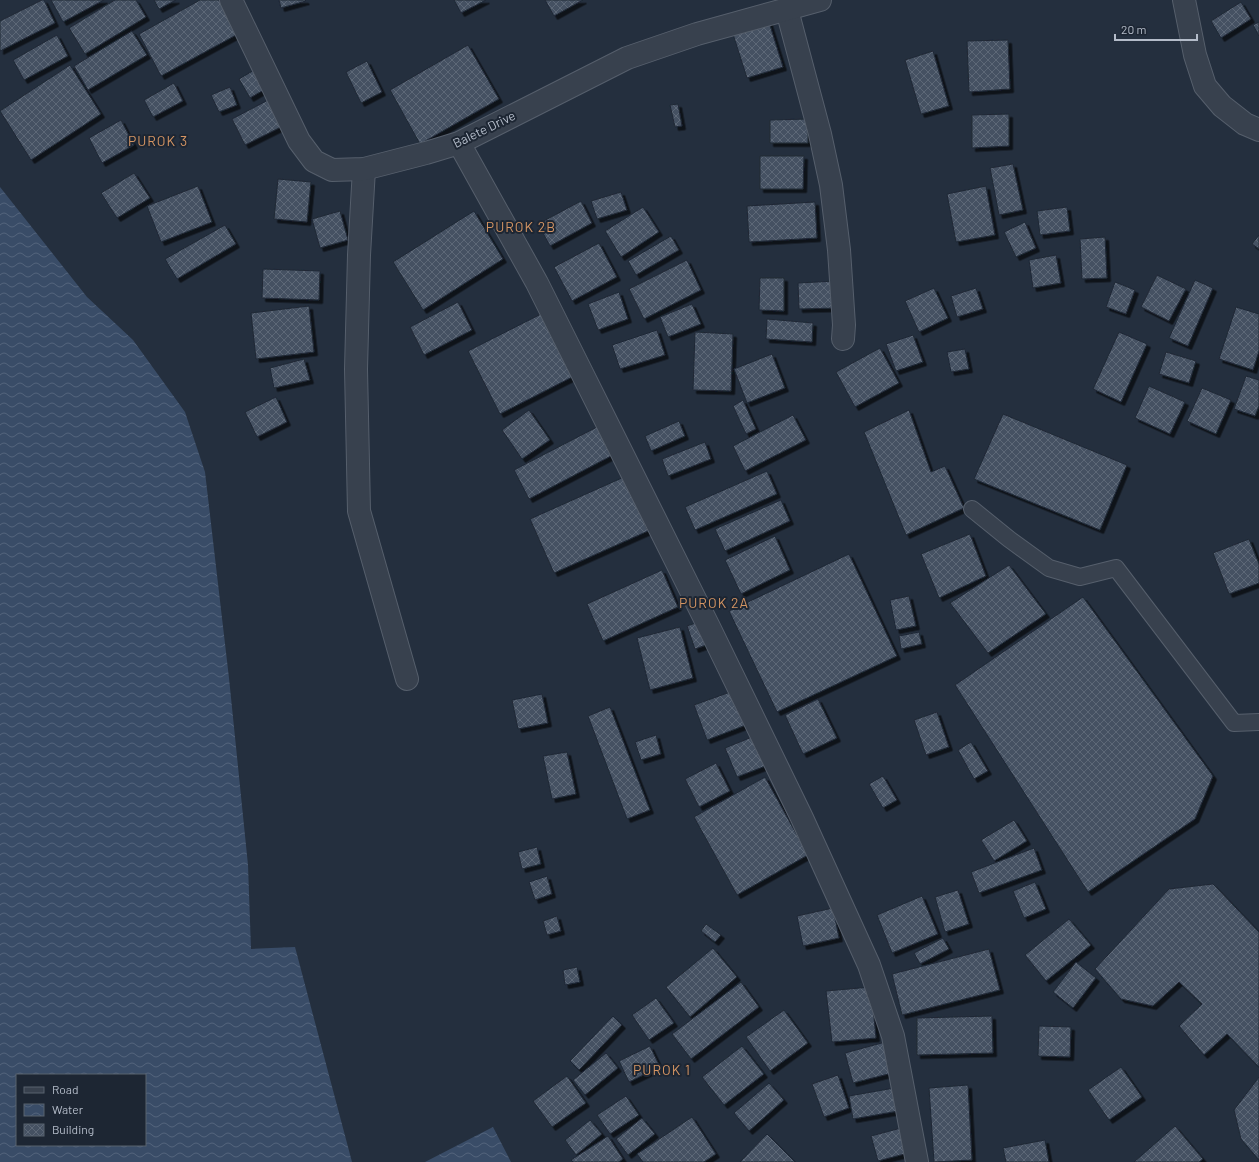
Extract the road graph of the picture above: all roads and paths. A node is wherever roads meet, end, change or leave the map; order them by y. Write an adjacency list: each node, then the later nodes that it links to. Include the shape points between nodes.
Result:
1 (231, 0): 7 (street, Balete Drive, via 299,141 314,161 332,170)
2 (820, 0): 4 (street, Balete Drive)
3 (1184, 0): 5 (street, via 1195,55 1205,86 1222,106 1245,124)
4 (787, 10): 6 (street, Balete Drive, via 697,34 627,58); 8 (street, via 831,185 839,250)
5 (1259, 130)
6 (460, 143): 7 (street, Balete Drive); 12 (street, via 537,283 698,606 802,818 869,965 893,1036)
7 (364, 169): 10 (street, via 356,369 358,511)
8 (843, 340)
9 (972, 509): 11 (lane, via 1049,568 1080,577 1116,568 1234,723)
10 (407, 679)
11 (1259, 722)
12 (917, 1162)

